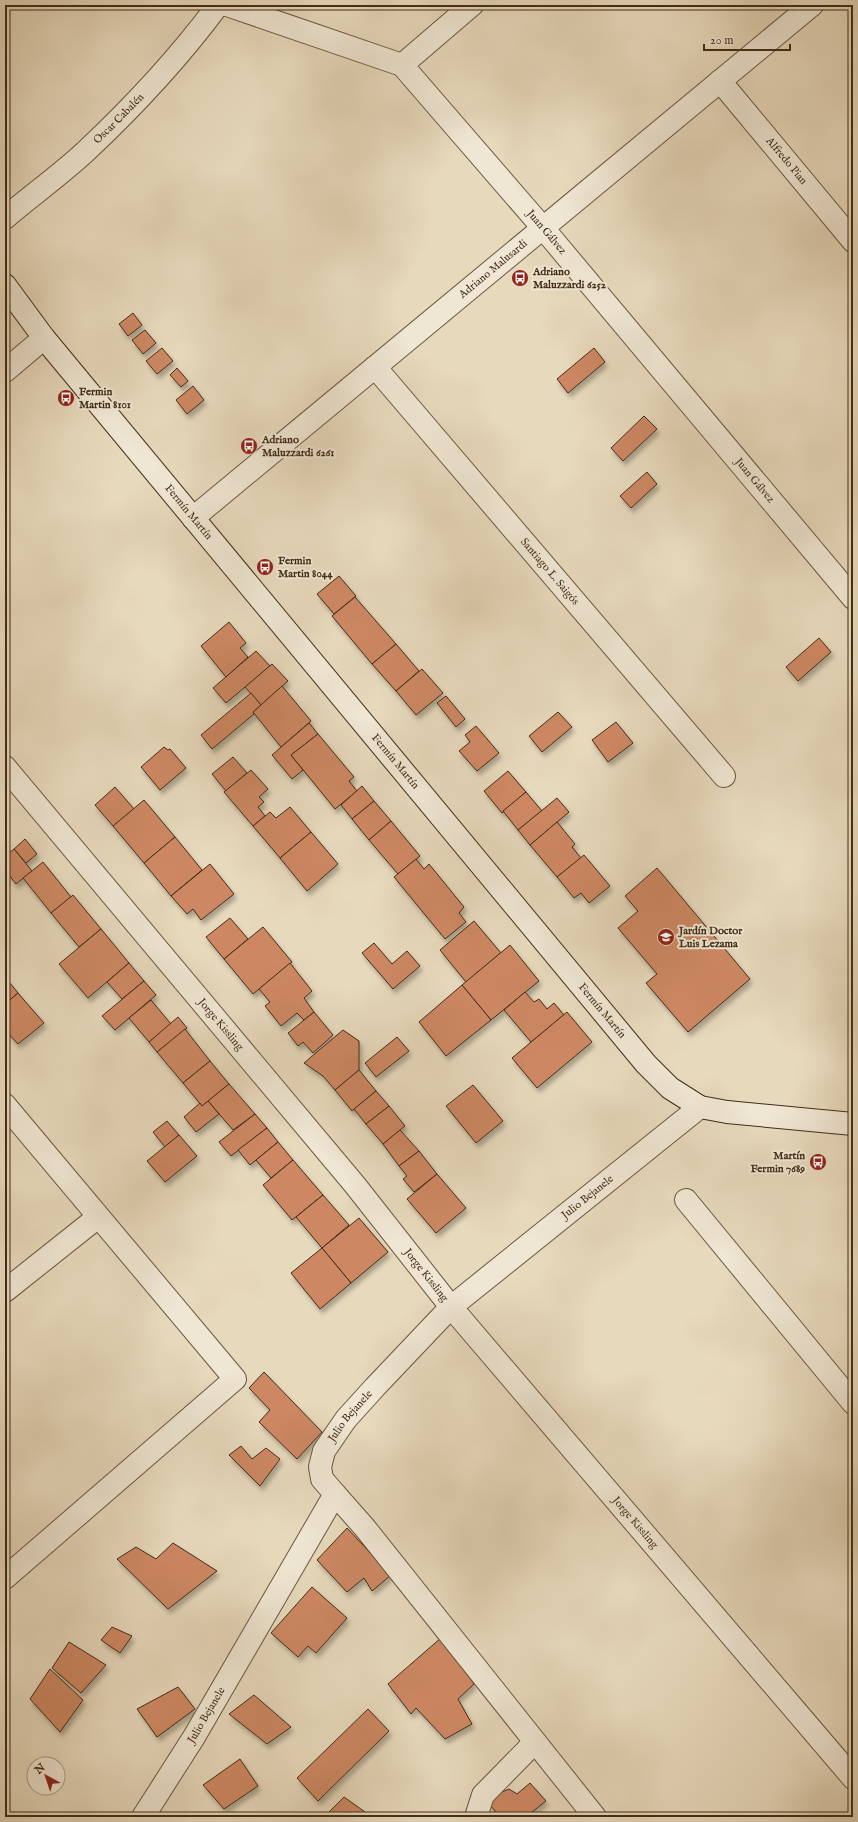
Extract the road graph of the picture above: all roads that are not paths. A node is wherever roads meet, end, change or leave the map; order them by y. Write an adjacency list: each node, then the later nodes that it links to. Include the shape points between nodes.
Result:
1 (218, 5): 7 (street, Oscar Cabalén, via 157,81 84,153)
2 (227, 5): 5 (street)
3 (472, 5): 5 (street)
4 (812, 5): 6 (street, Adriano Malusardi)
5 (402, 65): 8 (street, Juan Gálvez)
6 (720, 81): 8 (street, Adriano Malusardi); 9 (street, Alfredo Pian)
7 (5, 218)
8 (542, 228): 12 (street, Adriano Malusardi); 15 (street, Juan Gálvez)
9 (853, 241)
10 (5, 285): 11 (street, Fermín Martín)
11 (44, 338): 13 (street); 14 (street, Fermín Martín)
12 (375, 367): 14 (street, Adriano Malusardi); 17 (street, Santiago L. Saigós)
13 (5, 371)
14 (192, 518): 19 (street, Fermín Martín, via 646,1064 670,1088)
15 (853, 598)
16 (5, 767): 24 (street, Jorge Kissling, via 355,1185)
17 (724, 776)
18 (5, 1105): 22 (street)
19 (700, 1107): 20 (street, Fermín Martín); 24 (street, Julio Bejanele)
20 (853, 1124)
21 (686, 1200): 25 (street)
22 (98, 1217): 23 (street); 27 (street, via 235,1380)
23 (5, 1291)
24 (451, 1307): 26 (street, Julio Bejanele, via 356,1408 324,1451 320,1467 322,1479); 29 (street, Jorge Kissling)
25 (853, 1403)
26 (335, 1494): 28 (street, via 365,1528); 30 (street, Julio Bejanele, via 194,1737)
27 (5, 1578)
28 (535, 1742): 31 (street, via 483,1795); 32 (street)
29 (853, 1778)
30 (143, 1817)
31 (476, 1817)
32 (595, 1817)

